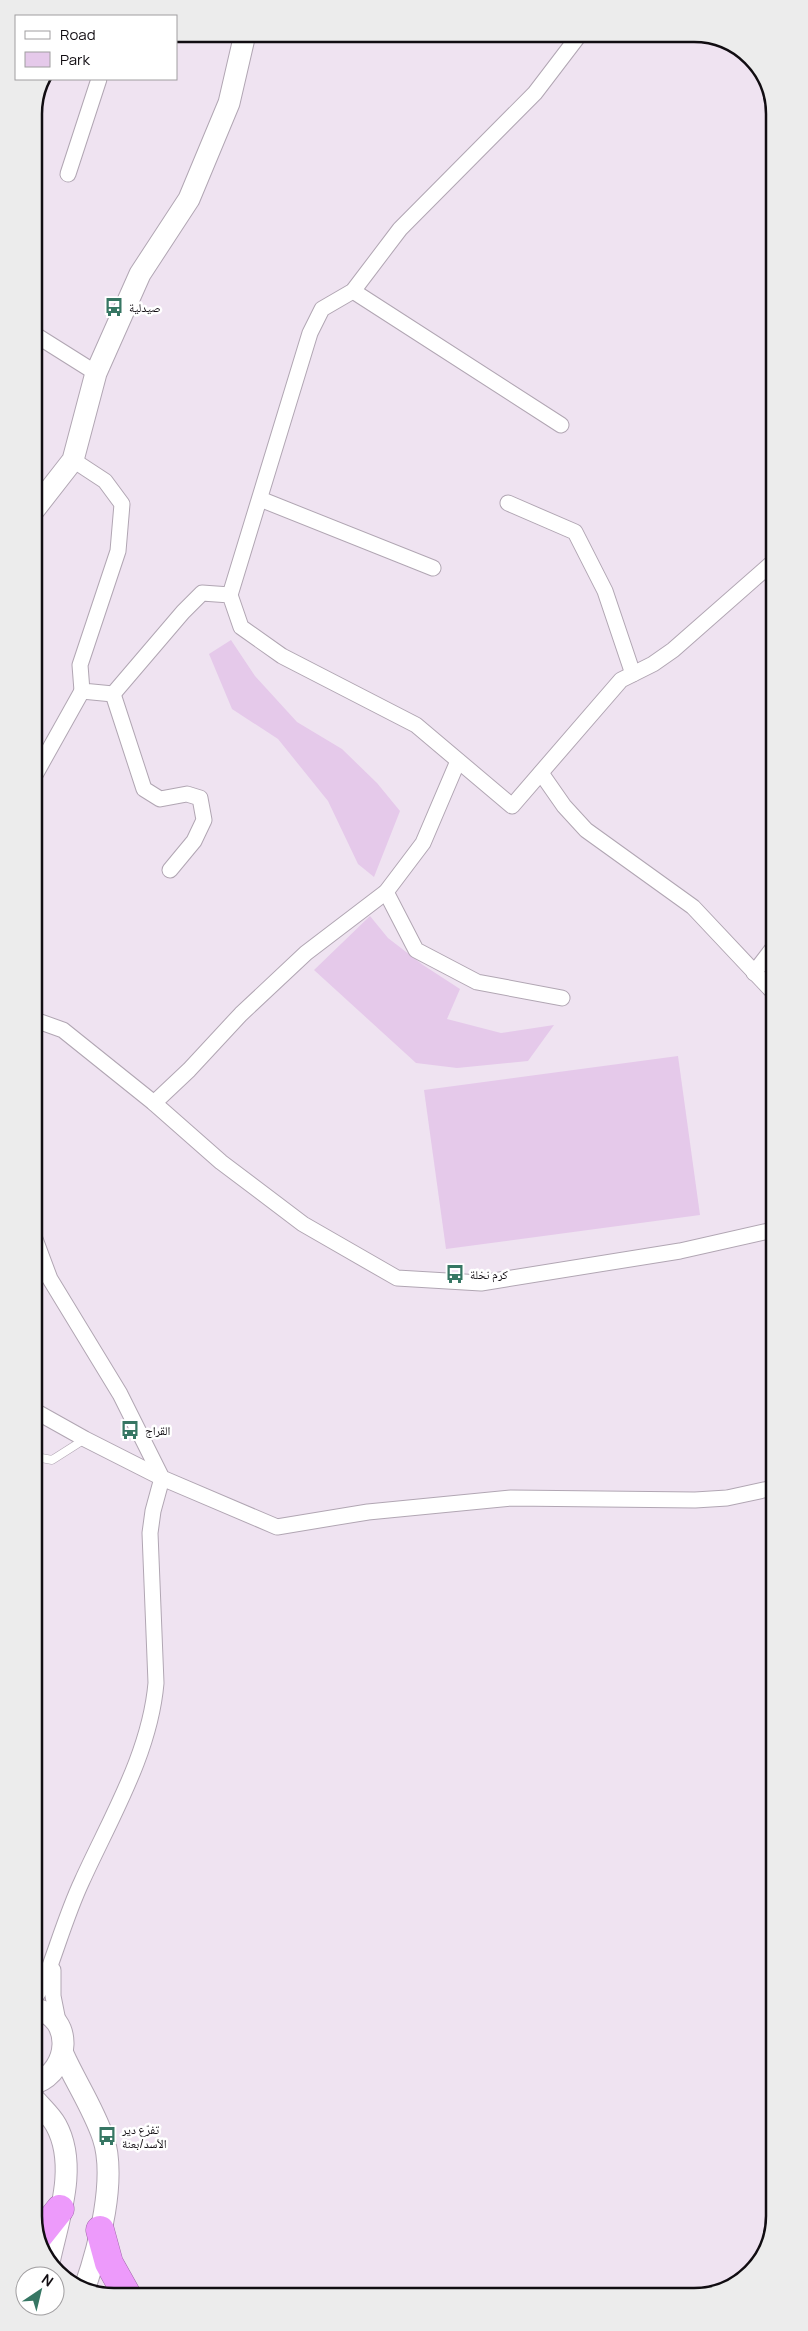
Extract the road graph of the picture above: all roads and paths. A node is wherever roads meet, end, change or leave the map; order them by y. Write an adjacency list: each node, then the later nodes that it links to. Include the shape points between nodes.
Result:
1 (243, 42): 7 (main road, via 228,103 189,199 140,274)
2 (573, 43): 5 (street, via 535,92 400,229)
3 (99, 80): 4 (street)
4 (68, 174)
5 (353, 291): 8 (street); 10 (street, via 322,309 310,332)
6 (42, 339): 7 (street)
7 (96, 373): 9 (main road)
8 (561, 425)
9 (73, 460): 11 (main road); 17 (street, via 105,481 122,504 118,552 80,665)
10 (260, 499): 14 (street); 15 (street)
11 (42, 500)
12 (508, 503): 16 (street, via 575,532 606,591)
13 (766, 567): 16 (street, via 673,650)
14 (433, 568)
15 (230, 595): 18 (street, via 202,593); 19 (street, via 241,627 282,656 416,725)
16 (633, 674): 21 (street, via 621,680)
17 (82, 691): 18 (street); 20 (street)
18 (112, 694): 22 (street, via 144,789 160,799 187,794 200,798 204,820 194,841)
19 (458, 761): 21 (street, via 512,806); 23 (street, via 422,843)
20 (42, 762)
21 (541, 773): 25 (street, via 586,830 693,908)
22 (170, 870)
23 (386, 892): 27 (street, via 416,950 477,982); 29 (street, via 299,960)
24 (766, 957): 25 (street)
25 (754, 973): 26 (street)
26 (766, 985)
27 (562, 998)
28 (42, 1022): 29 (street, via 63,1030)
29 (154, 1103): 30 (street, via 221,1162 303,1224 398,1278 482,1283 680,1250)
30 (766, 1232)
31 (42, 1258): 35 (street, via 50,1279 120,1394)
32 (42, 1414): 33 (street)
33 (85, 1439): 34 (lane, via 52,1460); 35 (street)
34 (42, 1458)
35 (162, 1478): 36 (street, via 277,1527 368,1512 511,1498 695,1500 726,1498); 37 (street, via 150,1533 156,1654 154,1706 142,1749 69,1910)
36 (766, 1489)
37 (55, 1954): 38 (street); 40 (street, via 53,1996)
38 (42, 1987)
39 (42, 2012): 40 (main road, via 51,2017)
40 (59, 2028): 41 (main road)
41 (63, 2054): 42 (main road, via 52,2074); 46 (main road, via 103,2138 107,2163)
42 (42, 2080)
43 (42, 2108): 44 (main road, via 56,2126 67,2158)
44 (60, 2209): 45 (highway); 47 (main road)
45 (44, 2229)
46 (100, 2230): 48 (main road); 49 (highway, via 109,2263)
47 (52, 2250)
48 (86, 2283)
49 (123, 2288)

